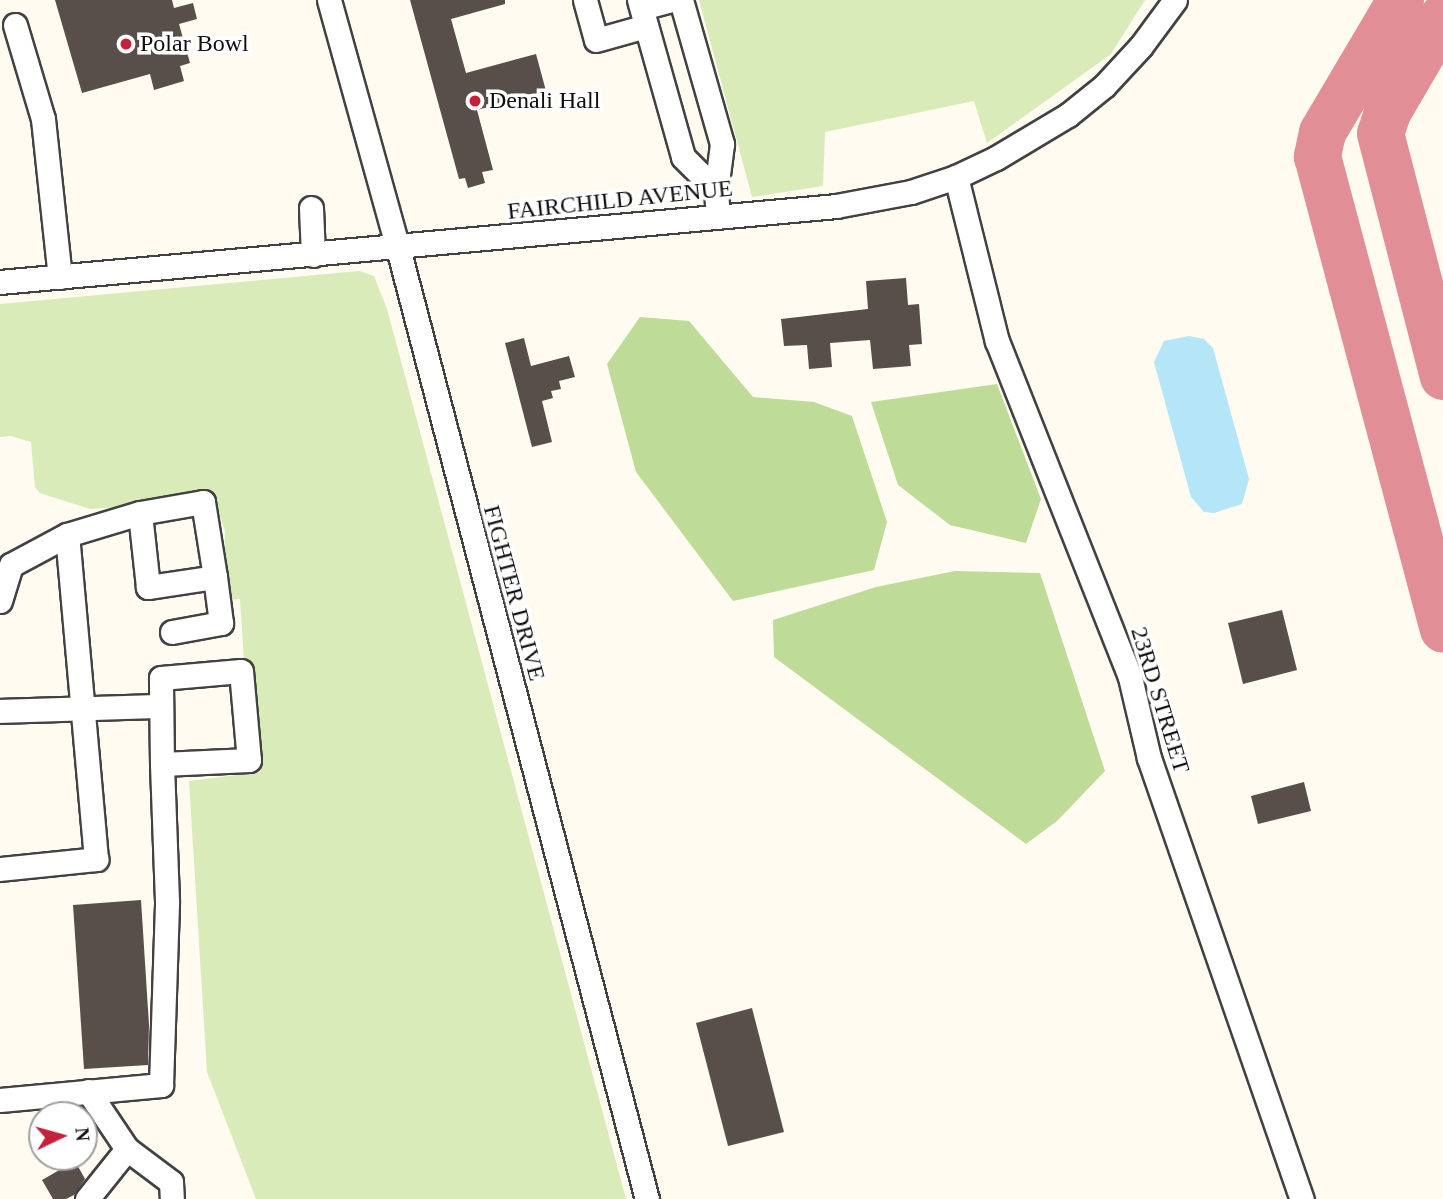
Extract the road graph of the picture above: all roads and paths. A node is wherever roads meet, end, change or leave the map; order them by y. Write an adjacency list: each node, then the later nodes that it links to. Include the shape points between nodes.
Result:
1 (329, 0): 12 (street, FIGHTER DRIVE)
2 (585, 0): 6 (street, via 596,40)
3 (671, 0): 6 (street)
4 (681, 0): 9 (street, via 722,144)
5 (1175, 0): 8 (street, FAIRCHILD AVENUE, via 1104,86 1018,147)
6 (642, 11): 9 (street, via 683,157)
7 (15, 25): 14 (street, via 43,119)
8 (956, 177): 11 (street, FAIRCHILD AVENUE, via 911,192 836,206); 32 (street, 23RD STREET, via 997,341 1130,677 1149,758)
9 (716, 190): 11 (street)
10 (311, 208): 13 (street)
11 (718, 217): 12 (street, FAIRCHILD AVENUE)
12 (398, 248): 13 (street, FAIRCHILD AVENUE); 31 (street, FIGHTER DRIVE)
13 (313, 255): 14 (street, FAIRCHILD AVENUE)
14 (60, 277): 15 (street, FAIRCHILD AVENUE)
15 (0, 282)
16 (140, 513): 17 (street); 18 (street, via 203,502); 18 (street, via 148,587)
17 (67, 535): 19 (street, via 12,565); 22 (street)
18 (215, 577): 20 (street, via 221,623)
19 (0, 601)
20 (172, 632)
21 (161, 706): 22 (street); 24 (street); 24 (street, via 161,678 241,671 249,760)
22 (84, 709): 23 (street); 25 (street, via 96,859)
23 (0, 711)
24 (162, 764): 26 (street, via 167,901 161,1085)
25 (0, 869)
26 (88, 1091): 27 (street); 28 (street)
27 (0, 1100)
28 (127, 1149): 29 (street); 30 (street, via 171,1182)
29 (88, 1199)
30 (172, 1199)
31 (647, 1199)
32 (1302, 1199)

